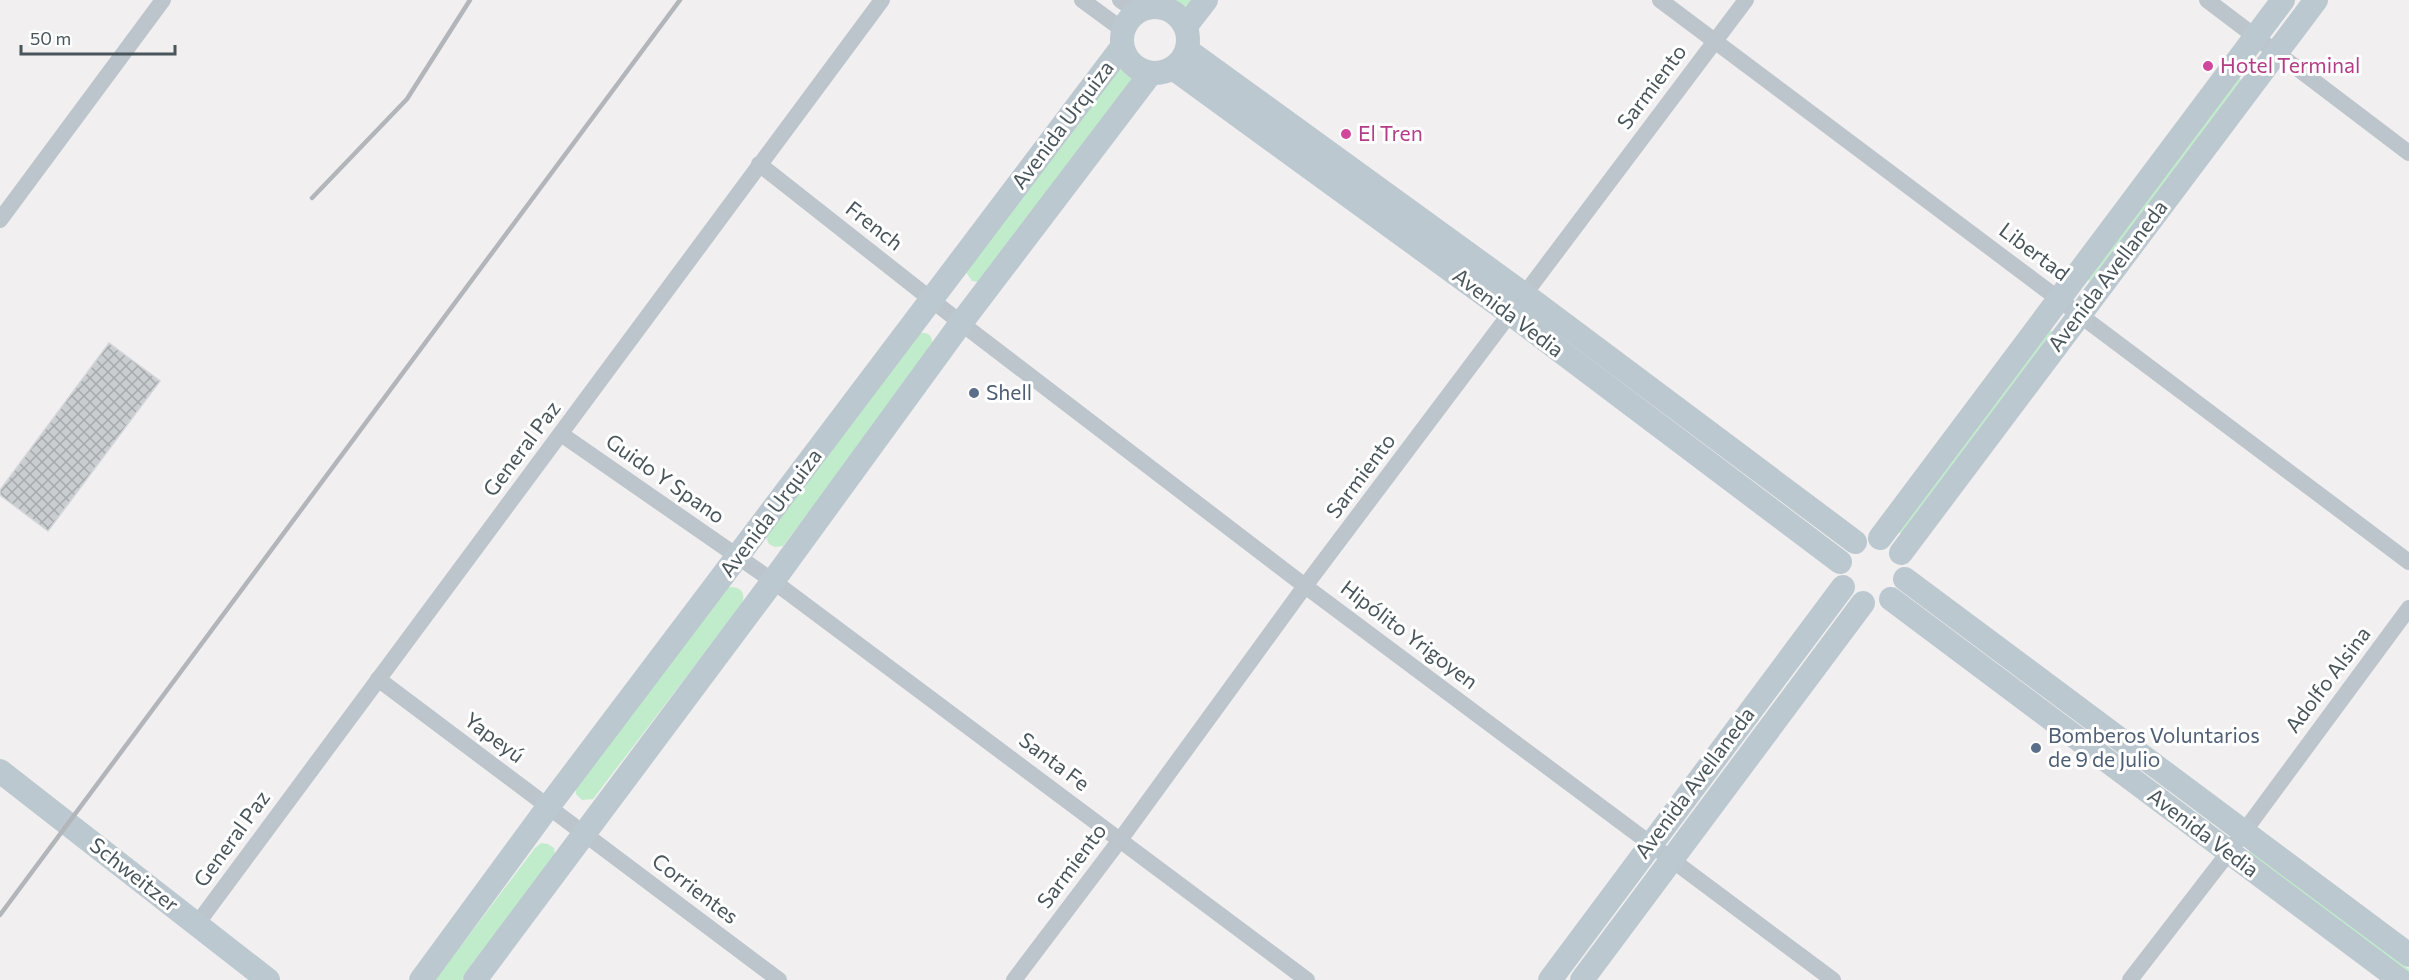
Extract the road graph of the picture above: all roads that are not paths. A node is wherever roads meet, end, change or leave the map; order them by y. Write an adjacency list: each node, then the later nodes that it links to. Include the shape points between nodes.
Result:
1 (162, 0): 17 (street)
2 (882, 0): 16 (street, General Paz)
3 (1082, 0): 10 (street)
4 (1206, 0): 14 (main road, Avenida Urquiza)
5 (1660, 0): 12 (street, Libertad)
6 (1746, 0): 12 (street, Sarmiento)
7 (2207, 0): 11 (street)
8 (2283, 0): 11 (main road, Avenida Avellaneda)
9 (2316, 0): 13 (main road, Avenida Avellaneda)
10 (1135, 16): 14 (main road, via 1169,9 1178,15); 14 (main road, via 1133,66); 18 (main road, Avenida Urquiza)
11 (2256, 37): 13 (street); 19 (main road, Avenida Avellaneda)
12 (1715, 41): 19 (street, Libertad); 20 (street, Sarmiento)
13 (2276, 52): 15 (street); 21 (main road, Avenida Avellaneda)
14 (1174, 54): 20 (main road, Avenida Vedia); 22 (main road, Avenida Urquiza)
15 (2409, 153)
16 (759, 164): 18 (street, French); 23 (street, General Paz)
17 (0, 220)
18 (932, 299): 22 (street, French); 27 (main road, Avenida Urquiza)
19 (2059, 299): 21 (street, Libertad); 24 (main road, Avenida Avellaneda)
20 (1518, 304): 25 (main road, Avenida Vedia); 28 (main road, Avenida Vedia); 32 (street, Sarmiento)
21 (2079, 315): 26 (main road, Avenida Avellaneda); 29 (street, Libertad)
22 (961, 322): 31 (main road, Avenida Urquiza); 32 (street, Hipólito Yrigoyen)
23 (561, 434): 27 (street, Guido Y Spano); 37 (street, General Paz)
24 (1880, 538): 25 (main road); 26 (main road)
25 (1855, 542): 28 (main road)
26 (1901, 553): 30 (main road)
27 (738, 556): 31 (street, Guido Y Spano); 39 (main road, Avenida Urquiza)
28 (1840, 562): 33 (main road)
29 (2409, 562)
30 (1905, 579): 34 (main road); 40 (main road, Avenida Vedia)
31 (773, 581): 41 (main road, Avenida Urquiza); 42 (street, Santa Fe)
32 (1305, 586): 42 (street, Sarmiento); 43 (street, Hipólito Yrigoyen)
33 (1843, 587): 35 (main road); 43 (main road, Avenida Avellaneda)
34 (1891, 599): 35 (main road, via 1878,604); 44 (main road, Avenida Vedia)
35 (1863, 603): 45 (main road, Avenida Avellaneda)
36 (2409, 608): 40 (street, Adolfo Alsina)
37 (378, 679): 39 (street, Yapeyú); 46 (street, General Paz)
38 (0, 771): 46 (main road, Schweitzer)
39 (548, 807): 41 (street, Yapeyú); 49 (main road, Avenida Urquiza)
40 (2243, 831): 44 (street, Adolfo Alsina); 47 (main road, Avenida Vedia)
41 (584, 833): 50 (main road, Avenida Urquiza); 51 (street, Corrientes)
42 (1120, 840): 52 (street, Sarmiento); 53 (street, Santa Fe)
43 (1650, 843): 45 (street, Hipólito Yrigoyen); 54 (main road, Avenida Avellaneda)
44 (2229, 852): 57 (street, Adolfo Alsina); 58 (main road, Avenida Vedia)
45 (1671, 859): 55 (main road, Avenida Avellaneda); 56 (street, Hipólito Yrigoyen)
46 (197, 924): 48 (main road, Schweitzer)
47 (2409, 955)
48 (268, 980)
49 (420, 980)
50 (475, 980)
51 (779, 980)
52 (1014, 980)
53 (1307, 980)
54 (1550, 980)
55 (1582, 980)
56 (1833, 980)
57 (2130, 980)
58 (2400, 980)

